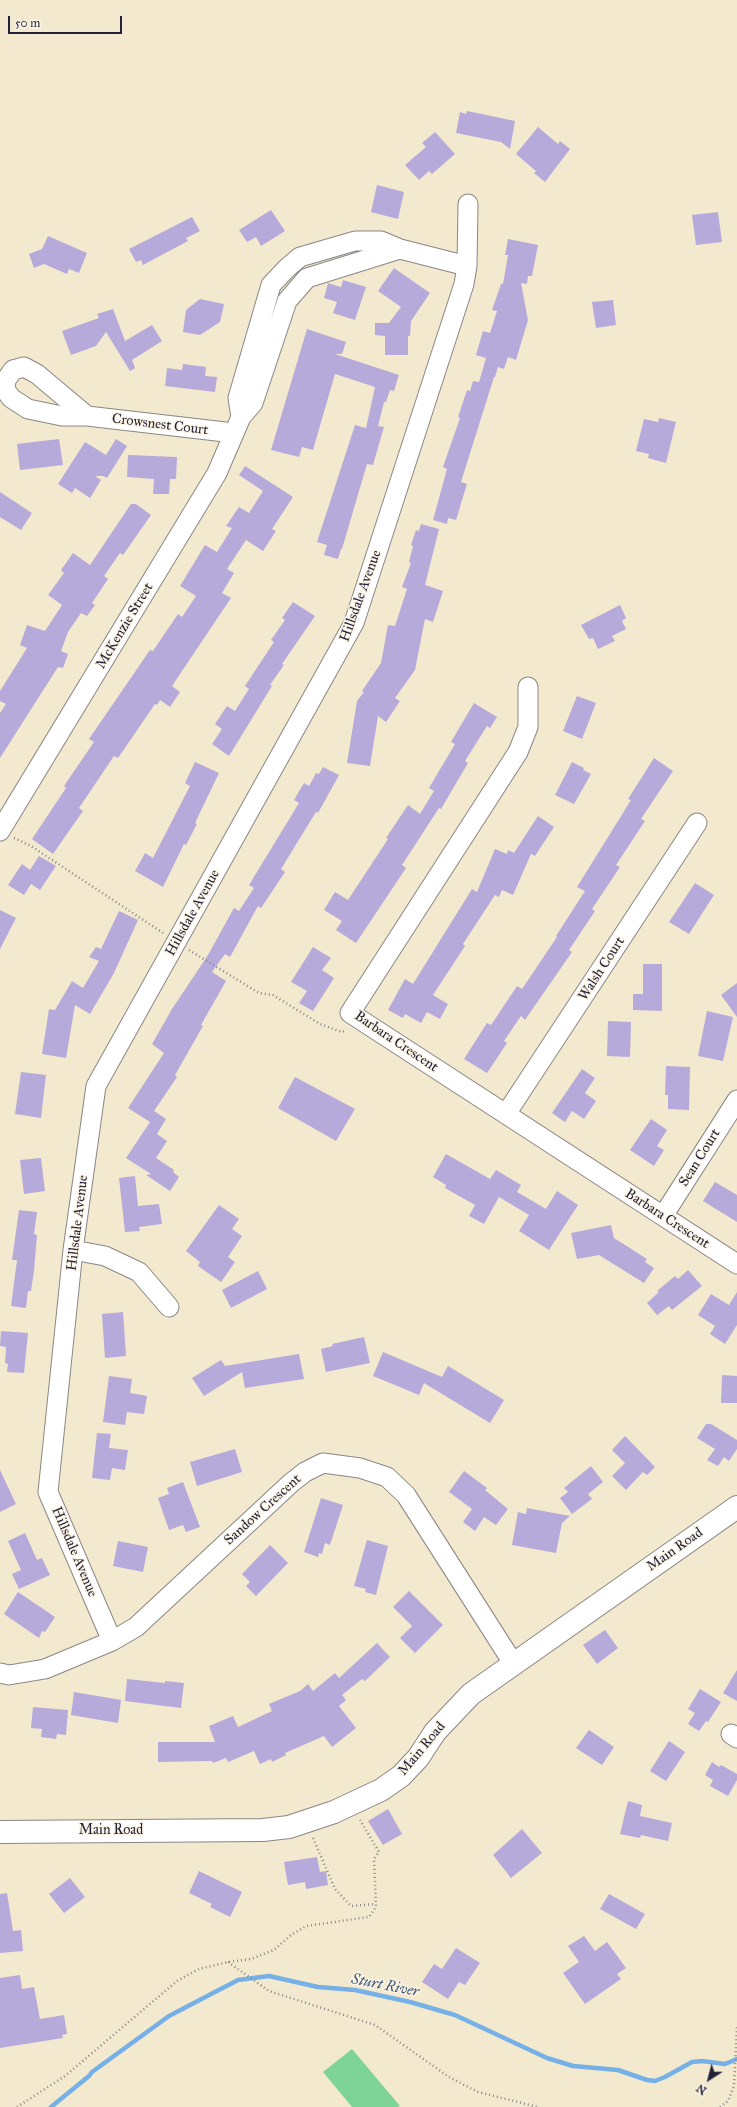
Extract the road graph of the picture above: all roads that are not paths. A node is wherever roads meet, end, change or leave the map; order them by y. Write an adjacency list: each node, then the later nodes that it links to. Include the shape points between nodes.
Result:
1 (468, 204): 2 (street, Hillsdale Avenue)
2 (467, 266): 4 (street, via 400,249 381,241 355,241 300,257 271,285 238,398); 11 (street, Hillsdale Avenue, via 464,284 354,623 96,1086)
3 (87, 416): 4 (street, Crowsnest Court)
4 (238, 425): 7 (street, McKenzie Street, via 217,473)
5 (528, 687): 9 (street, Barbara Crescent, via 528,727 518,752 350,1013)
6 (697, 823): 9 (street, Walsh Court)
7 (6, 834)
8 (737, 1100): 10 (street, Sean Court)
9 (506, 1114): 10 (street, Barbara Crescent)
10 (663, 1216): 12 (street, Barbara Crescent)
11 (73, 1250): 13 (street, via 104,1256 139,1272); 15 (street, Hillsdale Avenue, via 48,1492)
12 (737, 1264)
13 (169, 1308)
14 (737, 1507): 16 (main road, Main Road)
15 (112, 1641): 16 (street, Sandow Crescent, via 136,1627 290,1483 323,1463 360,1468 387,1477 406,1495); 17 (street, Sandow Crescent, via 45,1669 9,1675)
16 (513, 1663): 18 (main road, Main Road, via 471,1694 452,1712 418,1758 401,1776 381,1790 306,1822 263,1830)
17 (0, 1673)
18 (0, 1832)

